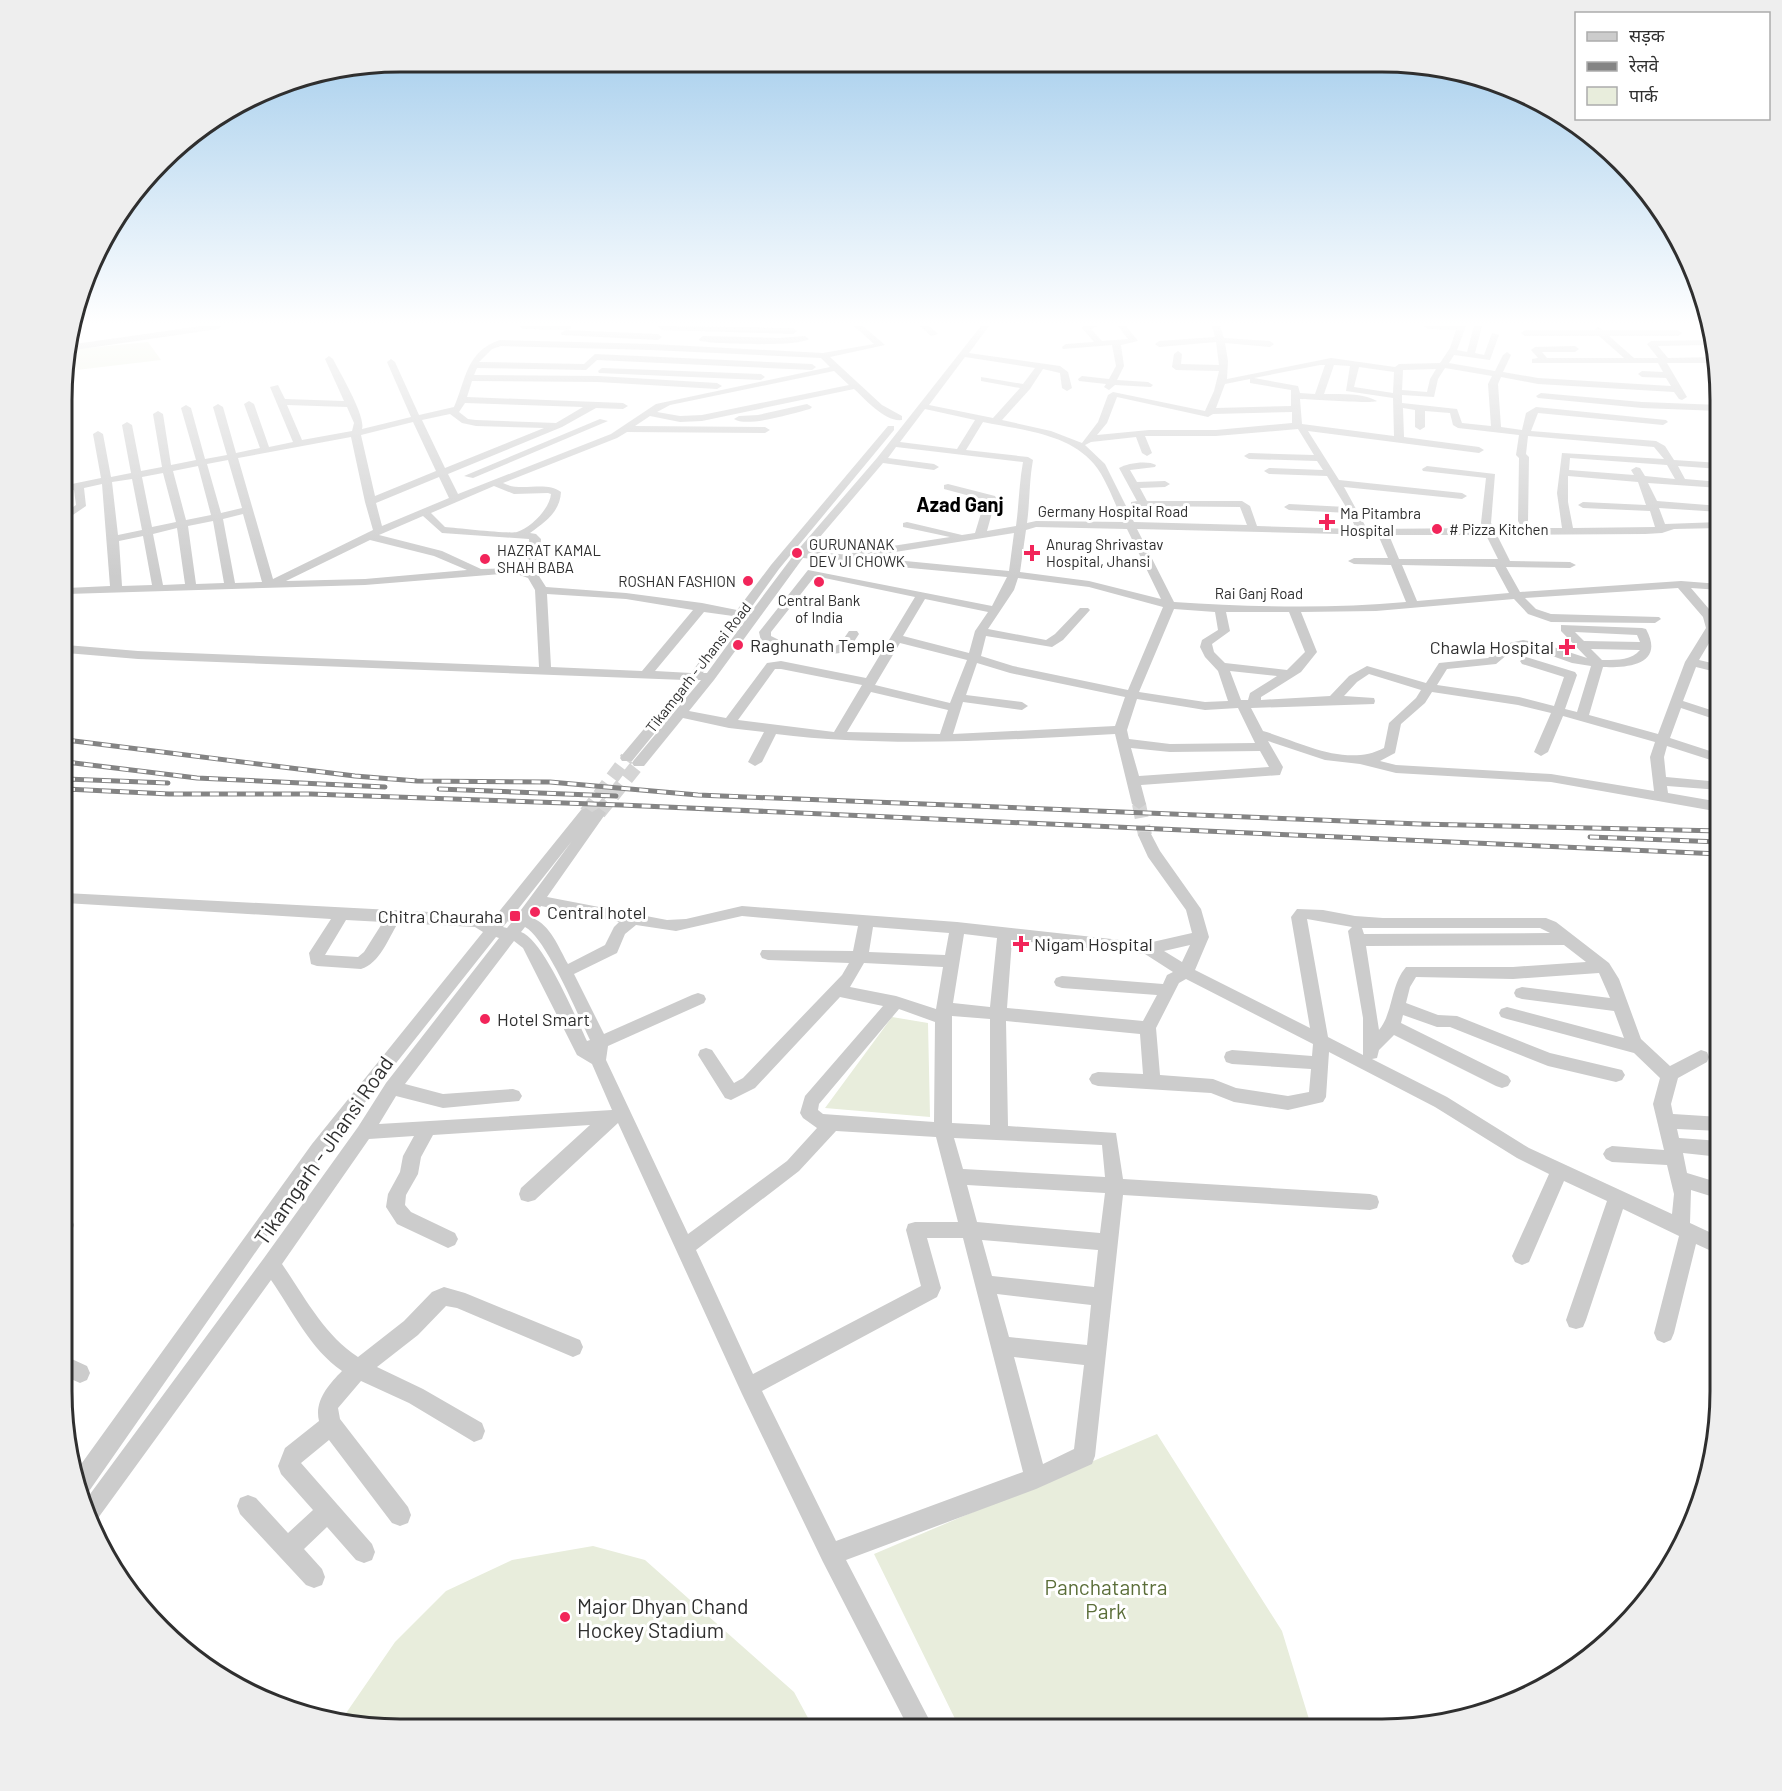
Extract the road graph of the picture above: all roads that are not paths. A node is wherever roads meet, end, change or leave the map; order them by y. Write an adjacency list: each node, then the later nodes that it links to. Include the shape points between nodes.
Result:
1 (1296, 409): 43 (street)
2 (186, 410): 69 (street)
3 (219, 410): 64 (street)
4 (251, 410): 58 (street)
5 (286, 410): 56 (street)
6 (353, 410): 48 (street, via 359,423)
7 (412, 410): 37 (street)
8 (458, 410): 29 (street)
9 (586, 410): 31 (street)
10 (631, 410): 32 (street)
11 (656, 410): 32 (street)
12 (749, 410): 33 (street)
13 (796, 410): 33 (street, via 758,418)
14 (884, 410): 34 (street)
15 (908, 410): 34 (street, Tikamgarh - Jhansi Road)
16 (919, 410): 57 (street)
17 (940, 410): 35 (street)
18 (1006, 410): 38 (street)
19 (1108, 410): 54 (street, via 1102,423)
20 (1187, 410): 28 (street, via 1208,414)
21 (1271, 410): 28 (street)
22 (1398, 410): 52 (street)
23 (1420, 410): 44 (street)
24 (1438, 410): 46 (street, via 1454,411 1459,426)
25 (1495, 410): 46 (street)
26 (1534, 410): 39 (street)
27 (482, 411): 31 (street)
28 (1210, 411)
29 (453, 412): 37 (street); 40 (street, via 458,418 476,423)
30 (158, 414): 75 (street)
31 (578, 414): 40 (street)
32 (644, 416): 33 (street); 45 (street)
33 (715, 417)
34 (899, 418): 157 (street, Tikamgarh - Jhansi Road)
35 (981, 418): 38 (street); 61 (street)
36 (603, 420): 60 (street)
37 (417, 421): 48 (street); 80 (street)
38 (996, 421): 54 (street)
39 (1529, 422): 41 (street); 46 (street); 51 (street); 53 (street); 120 (street, via 1521,454 1524,521)
40 (560, 425): 55 (street)
41 (1662, 425)
42 (127, 426): 81 (street)
43 (1299, 426): 50 (street); 52 (street); 66 (street)
44 (1420, 427)
45 (627, 429): 47 (street); 70 (street)
46 (1496, 429)
47 (765, 430)
48 (356, 433): 56 (street); 96 (street)
49 (98, 434): 84 (street)
50 (1139, 435): 54 (street); 62 (street)
51 (1652, 435)
52 (1399, 438): 59 (street)
53 (1573, 438): 63 (street); 71 (street, via 1656,444)
54 (1085, 442): 110 (street)
55 (516, 443): 60 (street); 80 (street)
56 (299, 444): 58 (street)
57 (891, 444): 61 (street); 67 (street)
58 (265, 450): 64 (street)
59 (1479, 450)
60 (530, 451): 70 (street); 82 (street)
61 (960, 452): 112 (street, via 1028,460)
62 (1147, 453)
63 (1565, 455): 68 (street); 79 (street)
64 (232, 456): 69 (street); 102 (street)
65 (1249, 456): 66 (street)
66 (1321, 458): 78 (street)
67 (880, 460): 74 (street); 126 (street)
68 (1629, 460): 71 (street); 83 (street)
69 (203, 462): 75 (street); 106 (street)
70 (550, 462): 86 (street)
71 (1672, 463): 73 (street); 85 (street)
72 (1151, 465): 90 (street, via 1124,467)
73 (1710, 465)
74 (934, 467)
75 (167, 469): 81 (street); 107 (street)
76 (1427, 469): 119 (street, via 1491,476 1486,518)
77 (1269, 471): 78 (street)
78 (1330, 473): 87 (street)
79 (1563, 473): 83 (street); 116 (street, via 1562,513)
80 (442, 474): 95 (street); 96 (street)
81 (138, 475): 84 (street); 115 (street)
82 (469, 476)
83 (1641, 479): 85 (street); 99 (street)
84 (107, 481): 91 (street); 125 (street)
85 (1682, 482): 89 (street)
86 (495, 483): 95 (street); 122 (street, via 512,492 556,492 556,502 550,511)
87 (1337, 483): 94 (street); 103 (street)
88 (1165, 484): 90 (street)
89 (1710, 484)
90 (1133, 485): 97 (street, via 1139,504)
91 (79, 486): 92 (street); 104 (street, via 81,506)
92 (72, 487)
93 (948, 487): 123 (street, via 991,498)
94 (1462, 496)
95 (455, 499): 105 (street)
96 (370, 502): 121 (street)
97 (1186, 504): 111 (street); 113 (street, via 1244,505)
98 (1583, 505): 99 (street)
99 (1651, 506): 101 (street); 114 (street)
100 (1289, 507): 103 (street)
101 (1710, 509)
102 (248, 510): 106 (street); 140 (street)
103 (1353, 510): 117 (street)
104 (72, 512)
105 (424, 512): 121 (street); 122 (street, via 442,530)
106 (217, 516): 107 (street); 141 (street)
107 (182, 524): 115 (street); 143 (street)
108 (907, 525): 124 (street)
109 (1710, 525): 114 (street, Germany Hospital Road)
110 (1132, 526): 111 (street, Germany Hospital Road); 112 (street, Germany Hospital Road, via 1036,524); 151 (street)
111 (1194, 527): 113 (street, Germany Hospital Road)
112 (1021, 528): 123 (street, Germany Hospital Road); 137 (street)
113 (1252, 528): 117 (street, Germany Hospital Road)
114 (1662, 530): 116 (street, Germany Hospital Road)
115 (147, 531): 125 (street); 145 (street)
116 (1568, 531): 120 (street, Germany Hospital Road)
117 (1364, 532): 118 (street, Germany Hospital Road)
118 (1382, 532): 119 (street, Germany Hospital Road); 129 (street)
119 (1490, 532): 120 (street, Germany Hospital Road); 130 (street)
120 (1529, 532)
121 (375, 534): 135 (street, via 398,544 437,552); 140 (street)
122 (521, 534): 133 (street, via 532,536 537,542)
123 (980, 535): 124 (street, Germany Hospital Road)
124 (968, 537): 127 (street, Germany Hospital Road)
125 (113, 539): 144 (street)
126 (800, 554): 127 (street, Rai Ganj Road); 132 (street)
127 (840, 558): 137 (street, Rai Ganj Road)
128 (1354, 561): 129 (street)
129 (1393, 561): 130 (street); 150 (street)
130 (1502, 562): 131 (street); 149 (street)
131 (1570, 565)
132 (790, 569): 134 (street); 158 (street)
133 (524, 571): 135 (street); 146 (street, via 539,582)
134 (812, 572): 148 (street); 163 (street, via 765,632 765,638 836,650 844,647)
135 (479, 573): 140 (street, via 400,581)
136 (492, 574): 138 (street)
137 (1014, 574): 151 (street, Rai Ganj Road, via 1089,585); 155 (street)
138 (454, 579)
139 (1682, 584): 142 (street, Rai Ganj Road); 149 (street, Rai Ganj Road); 159 (street)
140 (270, 585): 141 (street)
141 (230, 586): 143 (street)
142 (1710, 586)
143 (191, 587): 145 (street)
144 (116, 588): 145 (street); 147 (street)
145 (158, 588)
146 (541, 590): 152 (street); 174 (street)
147 (72, 591)
148 (922, 595): 155 (street); 164 (street)
149 (1516, 596): 150 (street, Rai Ganj Road); 160 (street, via 1533,613 1545,618)
150 (1413, 604): 154 (street, Rai Ganj Road)
151 (1170, 605): 153 (street, Rai Ganj Road); 181 (street)
152 (702, 606): 157 (street); 175 (street)
153 (1220, 609): 154 (street, Rai Ganj Road); 172 (street, via 1224,632 1205,647)
154 (1294, 609): 176 (street, via 1311,652)
155 (995, 610): 161 (street)
156 (1084, 610): 161 (street, via 1048,644)
157 (740, 613): 158 (street); 177 (street, Tikamgarh - Jhansi Road)
158 (756, 616): 178 (street)
159 (1710, 616)
160 (1655, 619)
161 (981, 631): 168 (street)
162 (1710, 631): 170 (street)
163 (853, 634)
164 (896, 638): 168 (street); 179 (street)
165 (1580, 645): 166 (street); 166 (street, via 1565,628 1642,632); 171 (street)
166 (1647, 646): 171 (street, via 1633,661)
167 (72, 649): 174 (street)
168 (974, 658): 181 (street, via 1047,678); 185 (street)
169 (1526, 662): 188 (street, via 1570,674)
170 (1691, 662): 173 (street); 184 (street)
171 (1598, 663): 180 (street, via 1575,660 1541,645 1511,645 1492,661 1441,667); 191 (street)
172 (1221, 666): 176 (street); 186 (street)
173 (1710, 667)
174 (545, 669): 175 (street)
175 (646, 674): 177 (street)
176 (1288, 675): 186 (street)
177 (694, 677): 178 (street); 201 (street, Tikamgarh - Jhansi Road)
178 (710, 677): 189 (street)
179 (868, 685): 185 (street); 192 (street, via 771,666); 194 (street)
180 (1429, 688): 182 (street, via 1367,670); 188 (street, via 1505,698); 202 (street, via 1394,726 1390,750 1373,760)
181 (1132, 694): 186 (street, via 1205,706); 196 (street)
182 (1334, 700): 183 (street); 186 (street)
183 (1369, 701)
184 (1675, 702): 190 (street); 198 (street)
185 (956, 703): 187 (street); 195 (street)
186 (1245, 705): 197 (street)
187 (1022, 706)
188 (1558, 712): 191 (street); 199 (street)
189 (679, 713): 192 (street); 204 (street)
190 (1710, 714)
191 (1582, 718): 198 (street)
192 (729, 724): 193 (street)
193 (772, 729): 194 (street); 203 (street)
194 (838, 736): 195 (street)
195 (946, 736): 196 (street)
196 (1122, 737): 197 (street, via 1170,748); 205 (street)
197 (1261, 741): 202 (street, via 1280,740 1313,753); 205 (street, via 1275,772)
198 (1662, 741): 200 (street); 206 (street, via 1657,757)
199 (1541, 752)
200 (1710, 756)
201 (627, 758)
202 (1363, 760): 208 (street, via 1396,769 1551,778)
203 (755, 762)
204 (639, 763)
205 (1133, 781): 209 (street)
206 (1660, 781): 207 (street); 208 (street)
207 (1710, 785)
208 (1661, 797): 210 (street)
209 (1139, 804)
210 (1710, 805)
211 (1145, 835): 222 (street, via 1153,853 1193,909)
212 (72, 898): 214 (street)
213 (537, 900): 216 (street); 219 (street, Tikamgarh - Jhansi Road); 219 (street, Tikamgarh - Jhansi Road, via 592,813)
214 (341, 915): 215 (street); 215 (street, via 317,953 317,960 361,963 370,956)
215 (393, 918): 219 (street)
216 (634, 918): 217 (street, via 673,926 742,911); 230 (street, via 619,931 612,949)
217 (867, 920): 220 (street); 227 (street)
218 (1354, 922): 223 (street, via 1400,925 1541,922); 224 (street); 245 (street, via 1311,913 1299,917)
219 (501, 925): 230 (street, via 533,924); 248 (street, via 534,951); 259 (street, Tikamgarh - Jhansi Road); 300 (street, Tikamgarh - Jhansi Road, via 318,1149)
220 (957, 928): 221 (street); 228 (street)
221 (1005, 933): 225 (street); 241 (street)
222 (1201, 937): 225 (street); 231 (street)
223 (1568, 939): 224 (street); 229 (street)
224 (1358, 940): 246 (street)
225 (1148, 949): 231 (street)
226 (768, 954): 227 (street)
227 (860, 957): 228 (street); 234 (street)
228 (952, 961): 240 (street)
229 (1603, 967): 238 (street, via 1513,974 1412,971); 239 (street)
230 (565, 972): 248 (street)
231 (1186, 972): 233 (street, via 1173,979); 245 (street)
232 (1062, 982): 233 (street)
233 (1167, 990): 244 (street)
234 (839, 991): 237 (street); 249 (street, via 756,1077 734,1093)
235 (1522, 993): 239 (street)
236 (698, 999): 248 (street)
237 (896, 1002): 240 (street); 264 (street, via 811,1101 809,1113)
238 (1398, 1006): 243 (street); 254 (street, via 1437,1021 1450,1021 1548,1059)
239 (1621, 1006): 247 (street)
240 (944, 1013): 241 (street); 266 (street)
241 (998, 1013): 244 (street, via 1065,1023); 268 (street)
242 (1507, 1013): 247 (street)
243 (1392, 1026): 246 (street, via 1387,1036); 258 (street)
244 (1148, 1028): 257 (street)
245 (1321, 1042): 252 (street); 253 (street)
246 (1372, 1046): 253 (street)
247 (1637, 1047): 255 (street)
248 (594, 1051): 261 (street)
249 (706, 1055)
250 (1232, 1057): 252 (street)
251 (1701, 1057): 255 (street)
252 (1320, 1063): 257 (street, via 1317,1097 1288,1103 1234,1095 1213,1086)
253 (1370, 1067): 272 (street, via 1441,1102)
254 (1616, 1075)
255 (1669, 1075): 262 (street, via 1662,1104)
256 (1098, 1079): 257 (street)
257 (1152, 1081)
258 (1502, 1081)
259 (392, 1088): 260 (street, via 443,1101); 267 (street, Tikamgarh - Jhansi Road)
260 (513, 1096)
261 (616, 1116): 265 (street); 277 (street); 285 (street)
262 (1666, 1121): 263 (street); 270 (street)
263 (1710, 1123)
264 (831, 1124): 266 (street); 285 (street, via 793,1166)
265 (428, 1128): 267 (street); 282 (street, via 412,1156 409,1174 394,1206 404,1218)
266 (943, 1129): 268 (street); 273 (street)
267 (364, 1132): 287 (street, Tikamgarh - Jhansi Road)
268 (999, 1132): 275 (street, via 1110,1138)
269 (1710, 1149): 270 (street)
270 (1674, 1151): 271 (street); 274 (street)
271 (1612, 1155)
272 (1559, 1171): 278 (street); 286 (street)
273 (955, 1176): 275 (street); 281 (street)
274 (1681, 1179): 276 (street); 280 (street)
275 (1115, 1186): 279 (street); 284 (street)
276 (1710, 1188)
277 (528, 1194)
278 (1617, 1198): 280 (street); 290 (street)
279 (1370, 1203)
280 (1684, 1229): 283 (street); 291 (street)
281 (969, 1230): 284 (street); 288 (street); 296 (street, via 915,1230 930,1291)
282 (448, 1239)
283 (1710, 1241)
284 (1109, 1242): 289 (street)
285 (685, 1247): 296 (street)
286 (1522, 1256)
287 (271, 1264): 295 (street, via 325,1342 336,1355); 302 (street, Tikamgarh - Jhansi Road)
288 (984, 1284): 289 (street); 292 (street)
289 (1104, 1297): 294 (street)
290 (1576, 1320)
291 (1664, 1334)
292 (1000, 1346): 294 (street); 299 (street)
293 (573, 1347): 295 (street, via 444,1296 409,1330)
294 (1096, 1356): 299 (street, via 1084,1456)
295 (358, 1369): 297 (street, via 330,1402); 298 (street, via 416,1396)
296 (749, 1388): 307 (street)
297 (331, 1425): 303 (street, via 293,1456 290,1466); 304 (street)
298 (474, 1431)
299 (1036, 1478): 307 (street)
300 (84, 1479)
301 (248, 1506): 305 (street)
302 (94, 1508)
303 (328, 1511): 305 (street); 306 (street)
304 (400, 1515)
305 (288, 1549): 308 (street)
306 (364, 1552)
307 (831, 1554): 309 (street)
308 (314, 1577)
309 (917, 1719)

